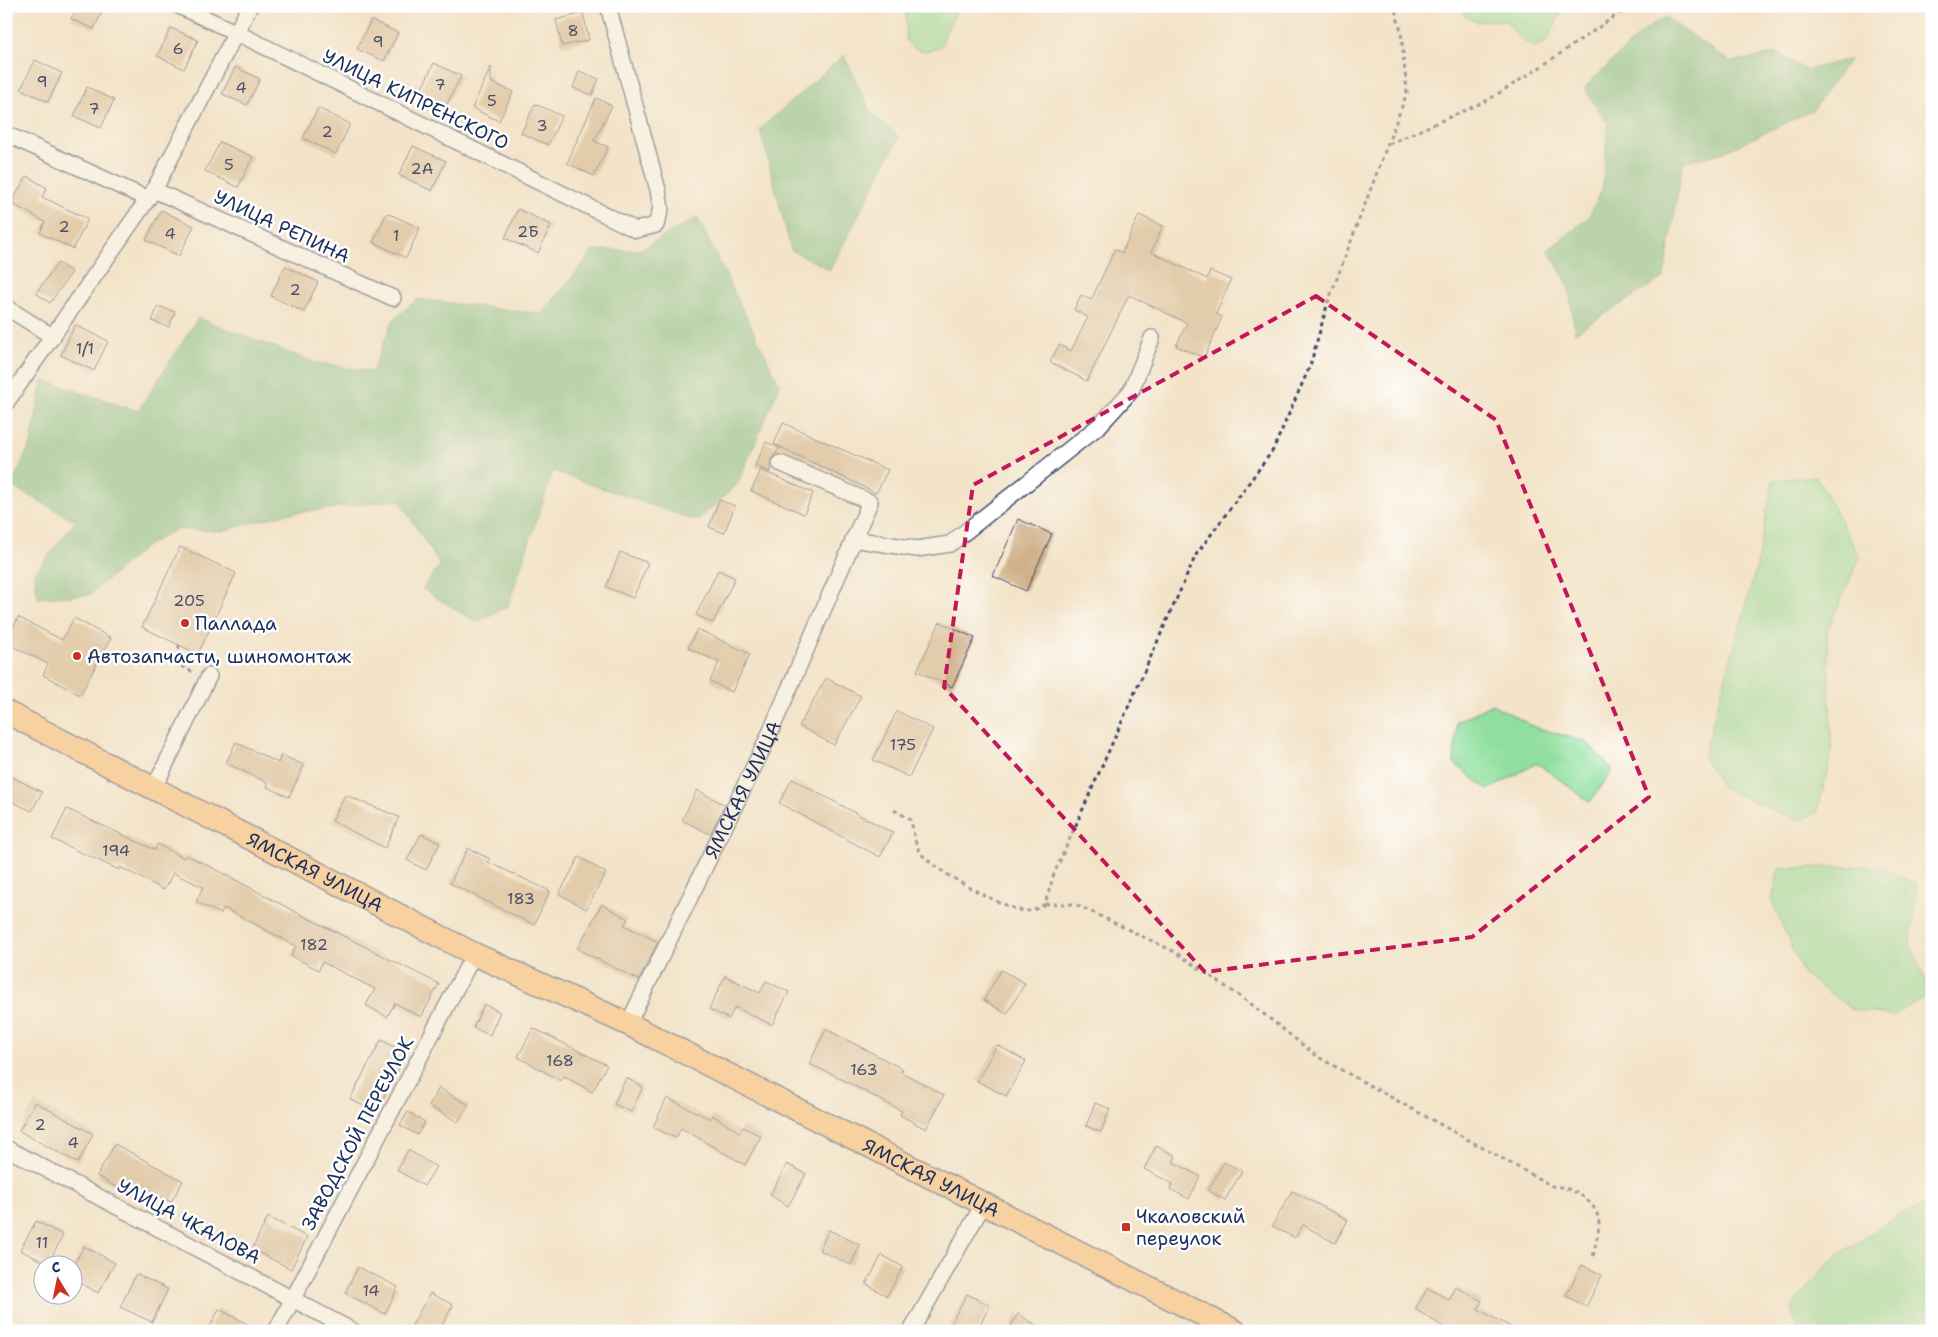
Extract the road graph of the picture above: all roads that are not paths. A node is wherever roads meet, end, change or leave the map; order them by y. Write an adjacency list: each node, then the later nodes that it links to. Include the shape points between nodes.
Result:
1 (179, 6): 4 (street, УЛИЦА КИПРЕНСКОГО)
2 (250, 6): 4 (street)
3 (608, 6): 4 (street, УЛИЦА КИПРЕНСКОГО, via 661,209 656,225 636,230)
4 (237, 33): 6 (street)
5 (6, 134): 6 (street, УЛИЦА РЕПИНА)
6 (151, 194): 7 (street, УЛИЦА РЕПИНА); 9 (street)
7 (393, 298)
8 (6, 306): 9 (street)
9 (54, 337): 11 (street)
10 (1152, 338): 13 (street, via 1131,391 1100,424 950,544 917,549)
11 (6, 403)
12 (780, 463): 13 (street, ЯМСКАЯ УЛИЦА, via 870,502)
13 (851, 544): 18 (street, ЯМСКАЯ УЛИЦА, via 766,742)
14 (208, 678): 16 (street)
15 (6, 712): 16 (highway, ЯМСКАЯ УЛИЦА)
16 (154, 788): 17 (highway, ЯМСКАЯ УЛИЦА)
17 (474, 954): 18 (highway, ЯМСКАЯ УЛИЦА); 21 (street, ЗАВОДСКОЙ ПЕРЕУЛОК)
18 (628, 1024): 20 (highway, ЯМСКАЯ УЛИЦА)
19 (6, 1148): 21 (street, УЛИЦА ЧКАЛОВА)
20 (984, 1203): 24 (street); 25 (highway, ЯМСКАЯ УЛИЦА)
21 (293, 1298): 22 (street, ЗАВОДСКОЙ ПЕРЕУЛОК); 23 (street, УЛИЦА ЧКАЛОВА)
22 (276, 1331)
23 (353, 1331)
24 (911, 1331)
25 (1235, 1331)

